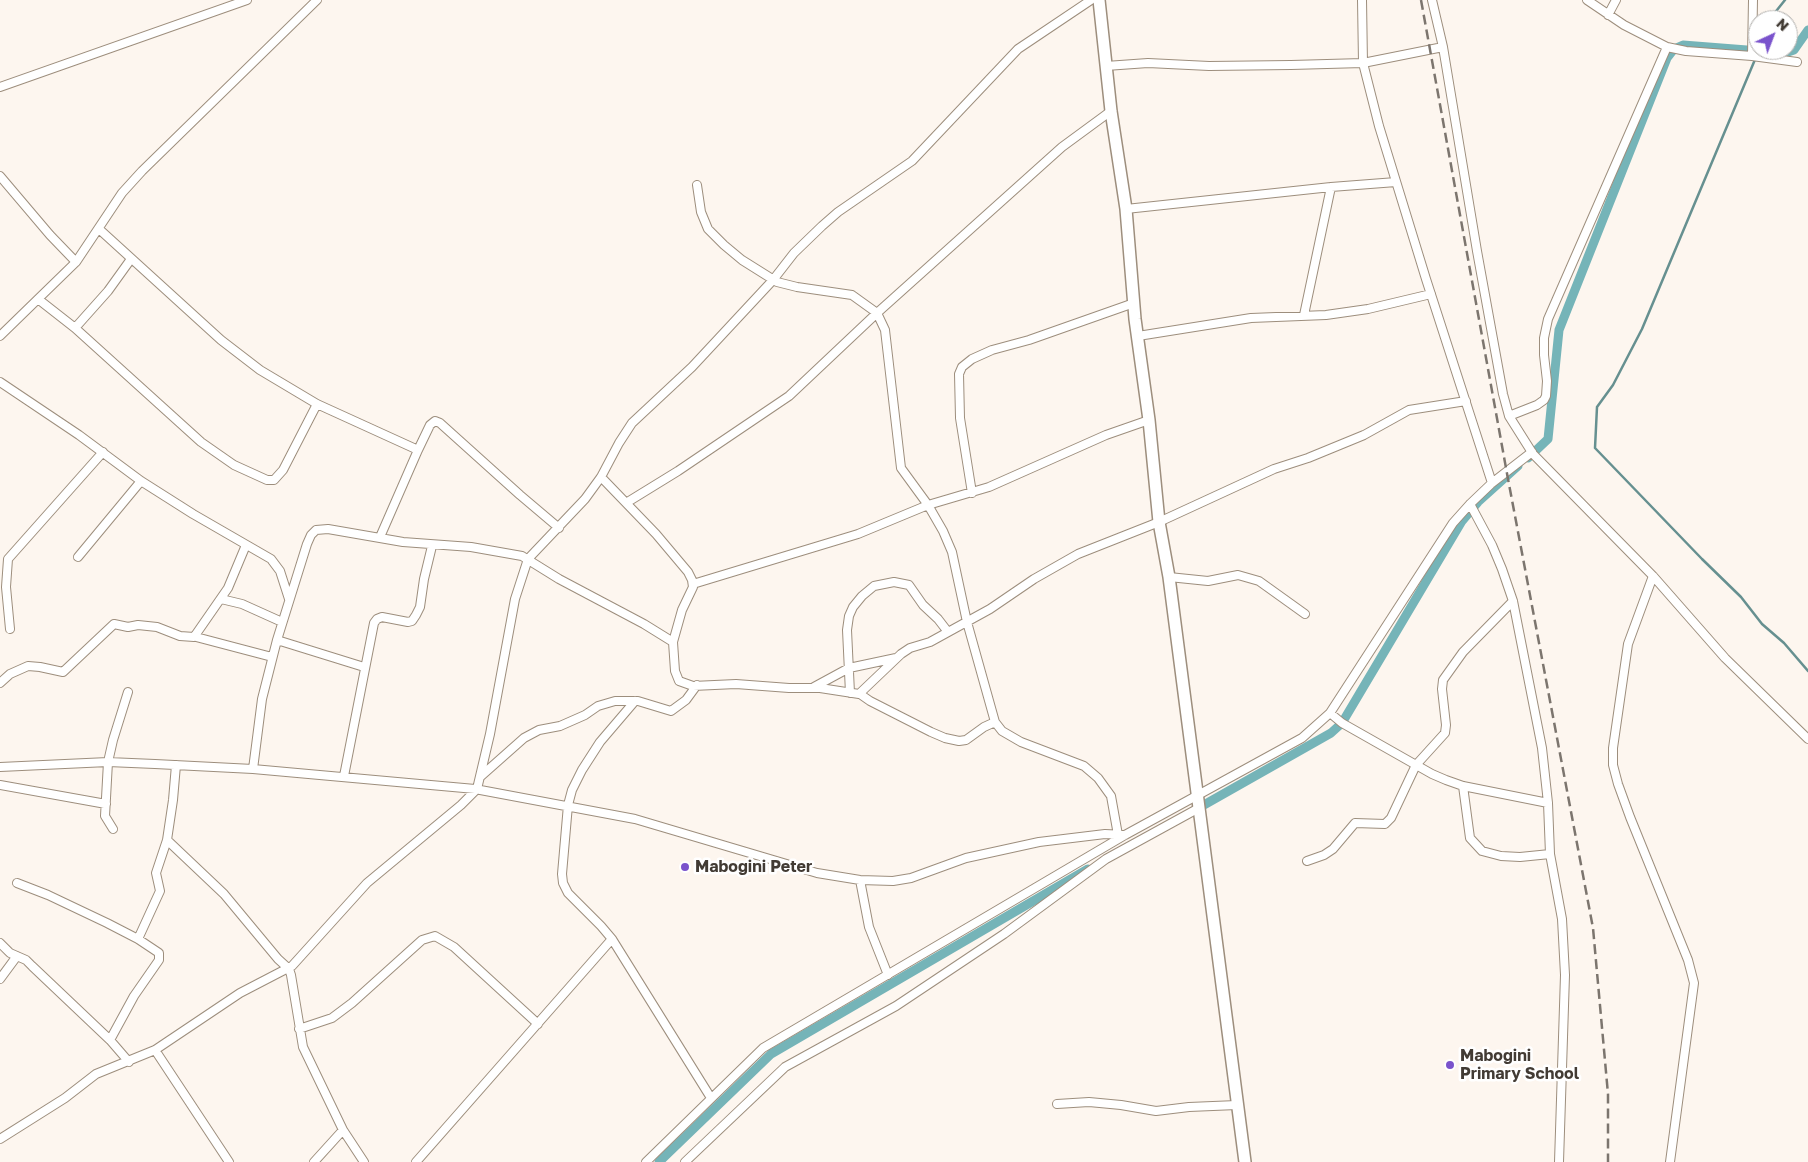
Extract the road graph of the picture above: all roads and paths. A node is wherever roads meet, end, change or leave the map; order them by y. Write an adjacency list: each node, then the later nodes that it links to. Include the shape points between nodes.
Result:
1 (247, 0): 17 (street)
2 (317, 0): 24 (street, via 142,171)
3 (1091, 0): 27 (street, via 1018,48 919,155 829,219 794,253)
4 (1098, 0): 16 (street)
5 (1362, 0): 15 (street)
6 (1432, 0): 10 (street)
7 (1587, 0): 9 (street)
8 (1616, 0): 9 (street)
9 (1608, 15): 11 (street)
10 (1443, 47): 15 (street); 39 (street, via 1478,260)
11 (1667, 47): 12 (street); 39 (street, via 1548,319 1544,338 1546,396 1537,405)
12 (1748, 56)
13 (1782, 60): 14 (street)
14 (1797, 62)
15 (1363, 63): 16 (street, via 1291,66 1148,63); 20 (street)
16 (1106, 66): 18 (street)
17 (0, 87)
18 (1110, 111): 23 (street); 31 (street, via 1062,147)
19 (0, 176): 26 (street)
20 (1396, 182): 22 (street); 28 (street)
21 (697, 185): 27 (street, via 701,212 708,228 724,245)
22 (1331, 187): 23 (street); 32 (street)
23 (1126, 209): 30 (street)
24 (99, 229): 25 (street); 26 (street)
25 (132, 259): 33 (street); 38 (street, via 240,356)
26 (76, 262): 29 (street)
27 (773, 280): 31 (street, via 852,295); 44 (street, via 677,383 632,423)
28 (1431, 294): 32 (street, via 1326,315); 37 (street)
29 (38, 299): 33 (street); 34 (street)
30 (1134, 303): 35 (street); 47 (street, via 992,350 962,367 959,374 960,418)
31 (877, 313): 48 (street, via 789,396); 49 (street, via 885,330 901,468)
32 (1304, 315): 35 (street, via 1251,318)
33 (75, 328): 38 (street, via 201,442 234,465 267,480 274,480 283,470)
34 (0, 336)
35 (1138, 336): 40 (street)
36 (0, 382): 42 (street)
37 (1466, 401): 46 (street); 51 (street, via 1409,410 1364,435 1274,469)
38 (317, 404): 41 (street)
39 (1509, 416): 43 (street)
40 (1148, 420): 47 (street); 51 (street)
41 (418, 450): 52 (street, via 432,422 440,423); 53 (street)
42 (103, 452): 45 (street); 67 (street, via 8,559 6,587)
43 (1532, 452): 46 (street); 58 (street)
44 (601, 477): 48 (street); 52 (street)
45 (141, 481): 54 (street); 56 (street)
46 (1492, 483): 50 (street)
47 (972, 493): 49 (street)
48 (626, 503): 60 (street, via 688,572)
49 (928, 505): 60 (street, via 858,534); 66 (street, via 952,552)
50 (1472, 508): 63 (street, via 1492,545); 83 (street, via 1453,523)
51 (1159, 522): 59 (street); 66 (street, via 1078,554)
52 (559, 528): 57 (street)
53 (380, 537): 55 (street); 62 (street, via 328,528 316,530 307,544)
54 (246, 545): 61 (street); 62 (street, via 276,565)
55 (432, 546): 57 (street, via 471,547); 74 (street, via 416,615 408,622 375,620)
56 (78, 557)
57 (528, 559): 71 (street); 92 (street, via 515,598)
58 (1653, 576): 85 (street, via 1725,658); 133 (street, via 1628,644 1612,748 1618,784 1688,960 1694,983)
59 (1169, 577): 64 (street, via 1208,581 1238,575 1259,581); 96 (street)
60 (693, 584): 71 (street)
61 (222, 599): 65 (street); 69 (street)
62 (290, 599): 65 (street)
63 (1513, 601): 88 (street, via 1442,680 1445,733); 97 (street, via 1542,748)
64 (1305, 614)
65 (282, 622): 70 (street)
66 (967, 622): 68 (street); 84 (street)
67 (10, 629)
68 (948, 632): 73 (street); 75 (street, via 909,585 894,582 874,586 862,596 849,616)
69 (196, 637): 72 (street); 76 (street, via 180,636 157,627 114,624 63,672 28,666 10,674)
70 (277, 640): 72 (street); 74 (street)
71 (673, 642): 77 (street, via 677,679)
72 (272, 657): 90 (street, via 262,699)
73 (897, 657): 75 (street); 81 (street)
74 (364, 667): 91 (street)
75 (849, 668): 78 (street); 80 (street)
76 (0, 683)
77 (696, 686): 78 (street, via 736,684); 82 (street, via 686,700 671,710)
78 (812, 688): 80 (street)
79 (128, 692): 86 (street)
80 (850, 693): 81 (street)
81 (860, 694): 84 (street, via 931,732 959,741)
82 (635, 701): 92 (street, via 605,703 560,726 539,730 524,738); 99 (street, via 600,742 582,770)
83 (1330, 713): 88 (street); 96 (street, via 1302,738)
84 (995, 722): 102 (street, via 1002,731 1021,742 1084,766 1098,778 1111,796)
85 (1808, 739)
86 (108, 762): 87 (street); 89 (street); 98 (street)
87 (176, 765): 90 (street); 103 (street)
88 (1416, 765): 94 (street); 105 (street, via 1387,822 1378,825 1355,823 1332,849)
89 (0, 767)
90 (253, 769): 91 (street)
91 (344, 776): 95 (street)
92 (480, 777): 95 (street)
93 (0, 785): 98 (street)
94 (1463, 786): 97 (street); 104 (street, via 1470,838 1482,851 1520,857)
95 (478, 789): 99 (street); 112 (street, via 367,883)
96 (1197, 794): 100 (street); 102 (street)
97 (1548, 803): 104 (street)
98 (106, 804): 101 (street, via 105,818)
99 (568, 806): 106 (street, via 634,819 817,873); 109 (street, via 563,883 568,893)
100 (1199, 808): 122 (street); 130 (street, via 1106,859 1004,934 896,1006 785,1067)
101 (113, 829)
102 (1121, 835): 106 (street, via 1039,842 966,858 910,878); 113 (street)
103 (167, 840): 108 (street, via 156,873 160,892); 112 (street, via 224,894)
104 (1550, 854): 132 (street, via 1562,919 1565,975)
105 (1307, 861)
106 (860, 880): 113 (street, via 869,927)
107 (17, 883): 108 (street)
108 (138, 938): 117 (street, via 159,952 159,960 134,996)
109 (612, 939): 115 (street); 120 (street)
110 (0, 943): 111 (street)
111 (17, 956): 114 (street); 117 (street, via 32,966)
112 (289, 969): 116 (street); 118 (street, via 240,993)
113 (888, 975): 120 (street, via 764,1048)
114 (0, 979)
115 (538, 1024): 116 (street, via 454,947 435,936 422,940 332,1018); 128 (street)
116 (299, 1030): 123 (street, via 303,1047)
117 (110, 1040): 119 (street)
118 (155, 1050): 119 (street); 125 (street)
119 (129, 1062): 124 (street, via 96,1074)
120 (711, 1098): 129 (street)
121 (1057, 1104): 122 (street, via 1090,1102 1156,1111)
122 (1237, 1105): 131 (street)
123 (343, 1130): 126 (street); 127 (street)
124 (0, 1139)
125 (226, 1161)
126 (314, 1162)
127 (364, 1162)
128 (416, 1162)
129 (646, 1162)
130 (684, 1162)
131 (1245, 1162)
132 (1559, 1162)
133 (1670, 1162)

